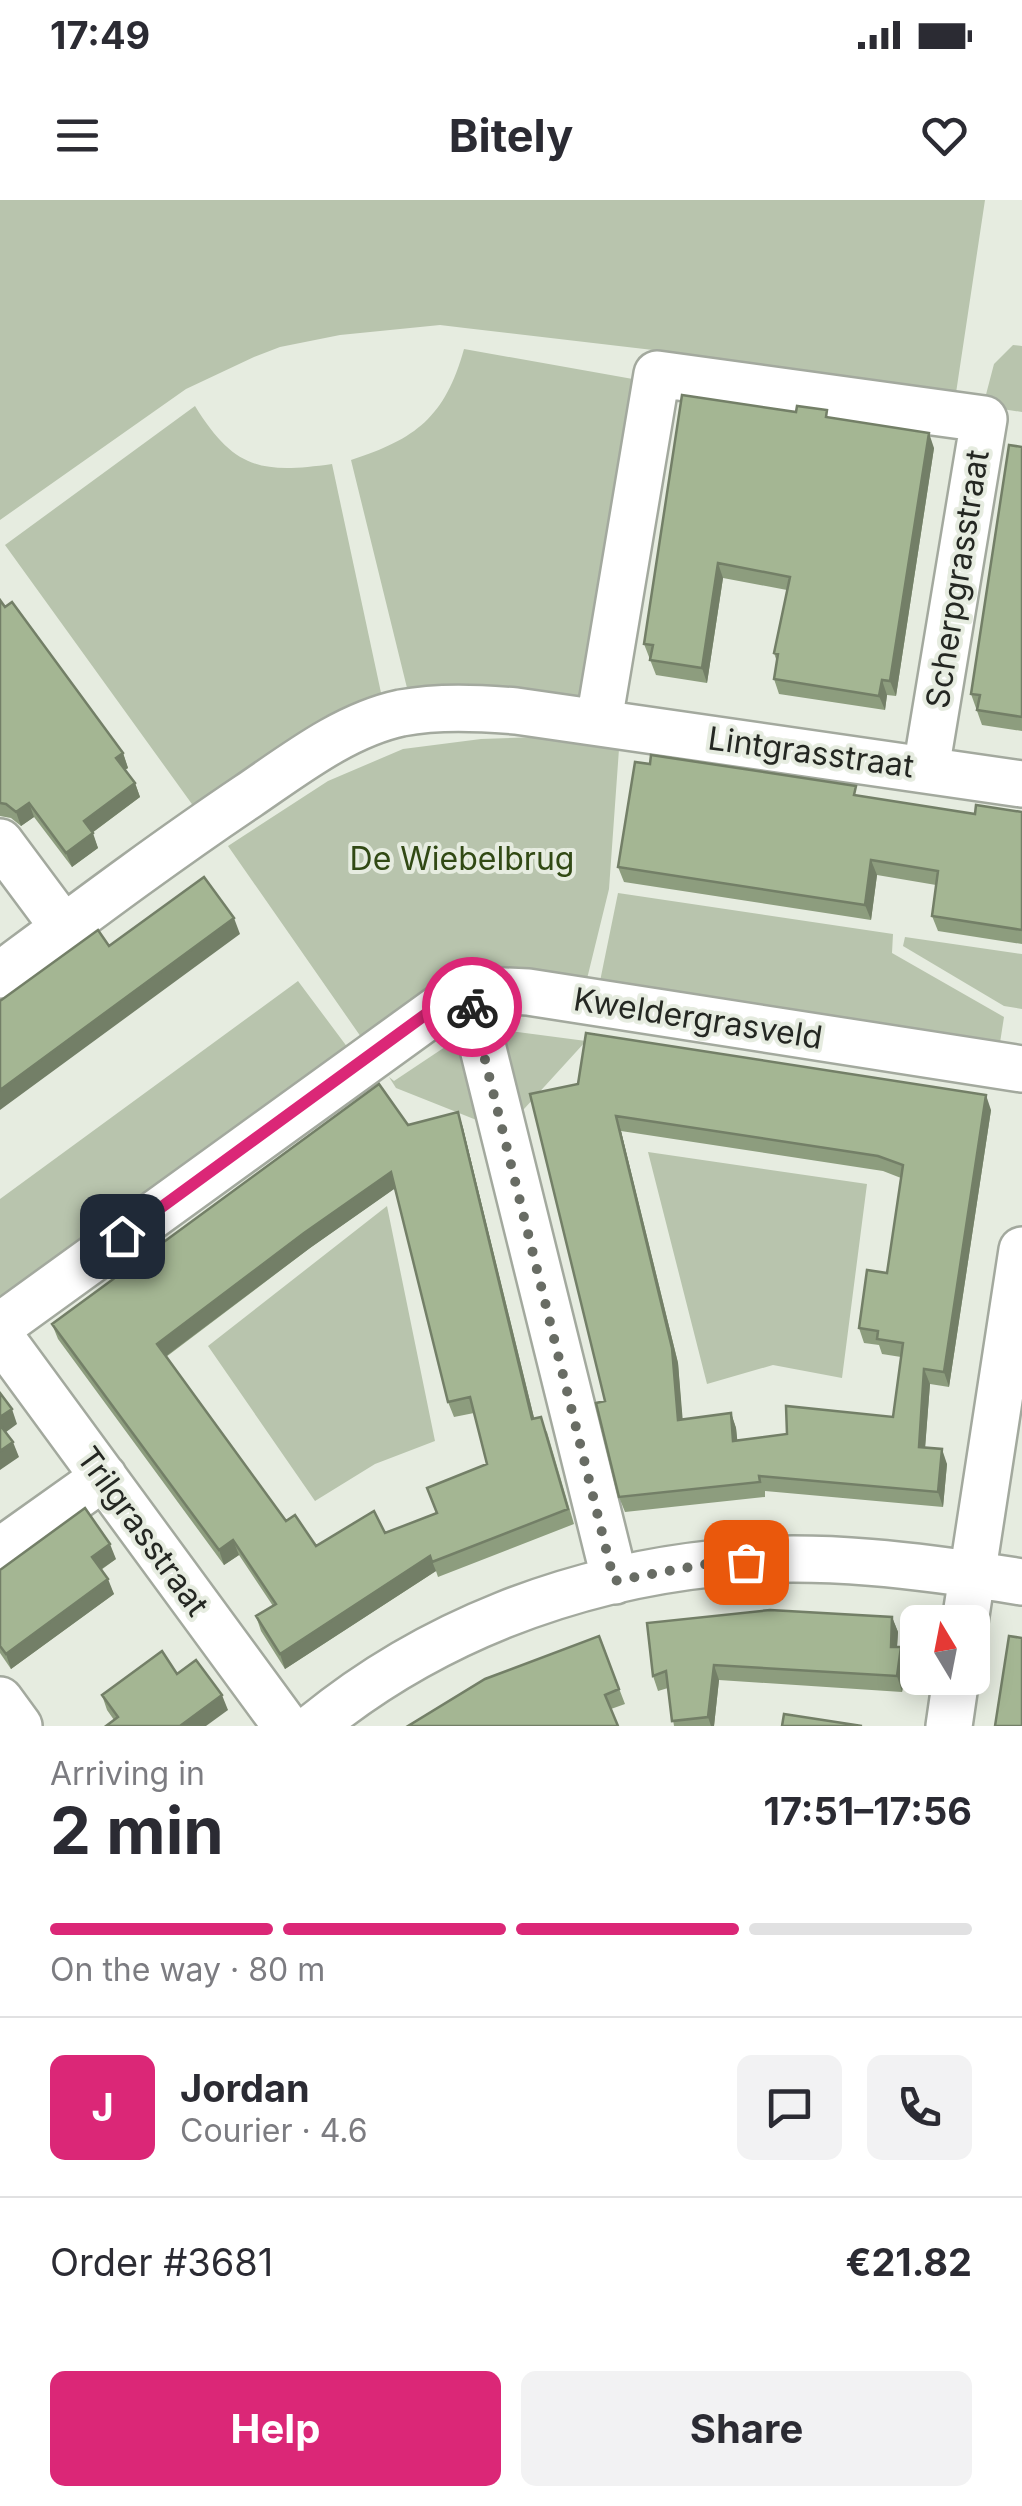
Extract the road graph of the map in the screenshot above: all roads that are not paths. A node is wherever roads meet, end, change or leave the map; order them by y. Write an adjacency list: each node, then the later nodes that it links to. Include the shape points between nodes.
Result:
1 (599, 721): 2 (street, Lintgrasstraat); 2 (street, Scherpgrasstraat, via 657,374 984,420); 5 (street, Lintgrasstraat, via 482,708 400,714 332,741)
2 (926, 769): 3 (street, Lintgrasstraat)
3 (1022, 784)
4 (0, 842): 5 (street)
5 (64, 928): 6 (street, Lintgrasstraat)
6 (0, 975)
7 (468, 992): 8 (street, Kweldergrasveld, via 528,992); 10 (street, Kweldergrasveld, via 433,1009); 15 (street)
8 (1022, 1068)
9 (1022, 1250): 14 (street)
10 (0, 1326)
11 (0, 1336): 12 (street, Trilgrasstraat)
12 (104, 1477): 13 (street); 21 (street, Trilgrasstraat)
13 (0, 1552)
14 (974, 1574): 15 (street, via 801,1560 718,1562); 16 (street); 17 (street)
15 (614, 1581): 22 (street, via 539,1602 419,1652)
16 (1022, 1582)
17 (968, 1605)
18 (954, 1695): 23 (street)
19 (0, 1700): 20 (street)
20 (19, 1726)
21 (286, 1726)
22 (314, 1726)
23 (949, 1726)

